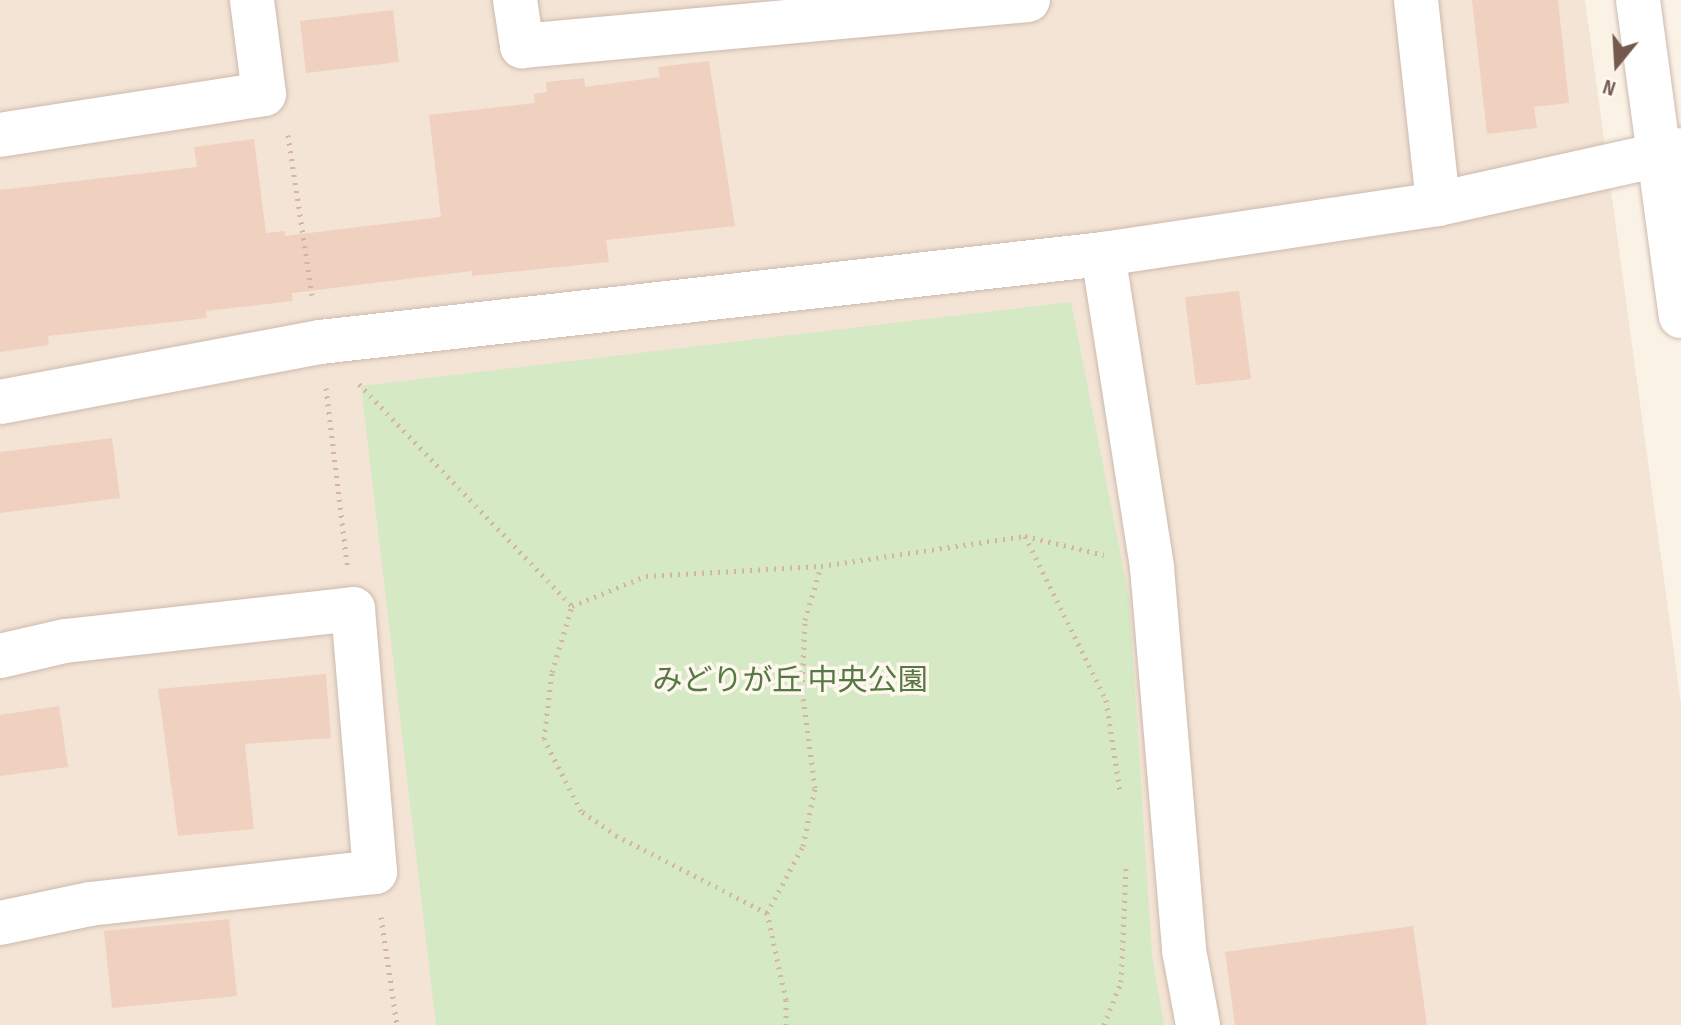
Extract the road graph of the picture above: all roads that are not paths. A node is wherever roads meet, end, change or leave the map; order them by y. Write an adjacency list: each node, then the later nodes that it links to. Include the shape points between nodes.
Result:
1 (252, 0): 6 (street, via 264,94)
2 (515, 0): 3 (street, via 522,46)
3 (1028, 0)
4 (1416, 0): 8 (street)
5 (1638, 0): 7 (street)
6 (0, 135)
7 (1670, 152): 8 (street); 10 (street)
8 (1438, 204): 9 (street)
9 (1103, 254): 11 (street, via 320,342); 14 (street, via 1152,567 1184,950)
10 (1681, 316)
11 (0, 402)
12 (0, 656): 13 (street, via 65,641 353,609 375,872 90,904)
13 (0, 923)
14 (1198, 1025)

